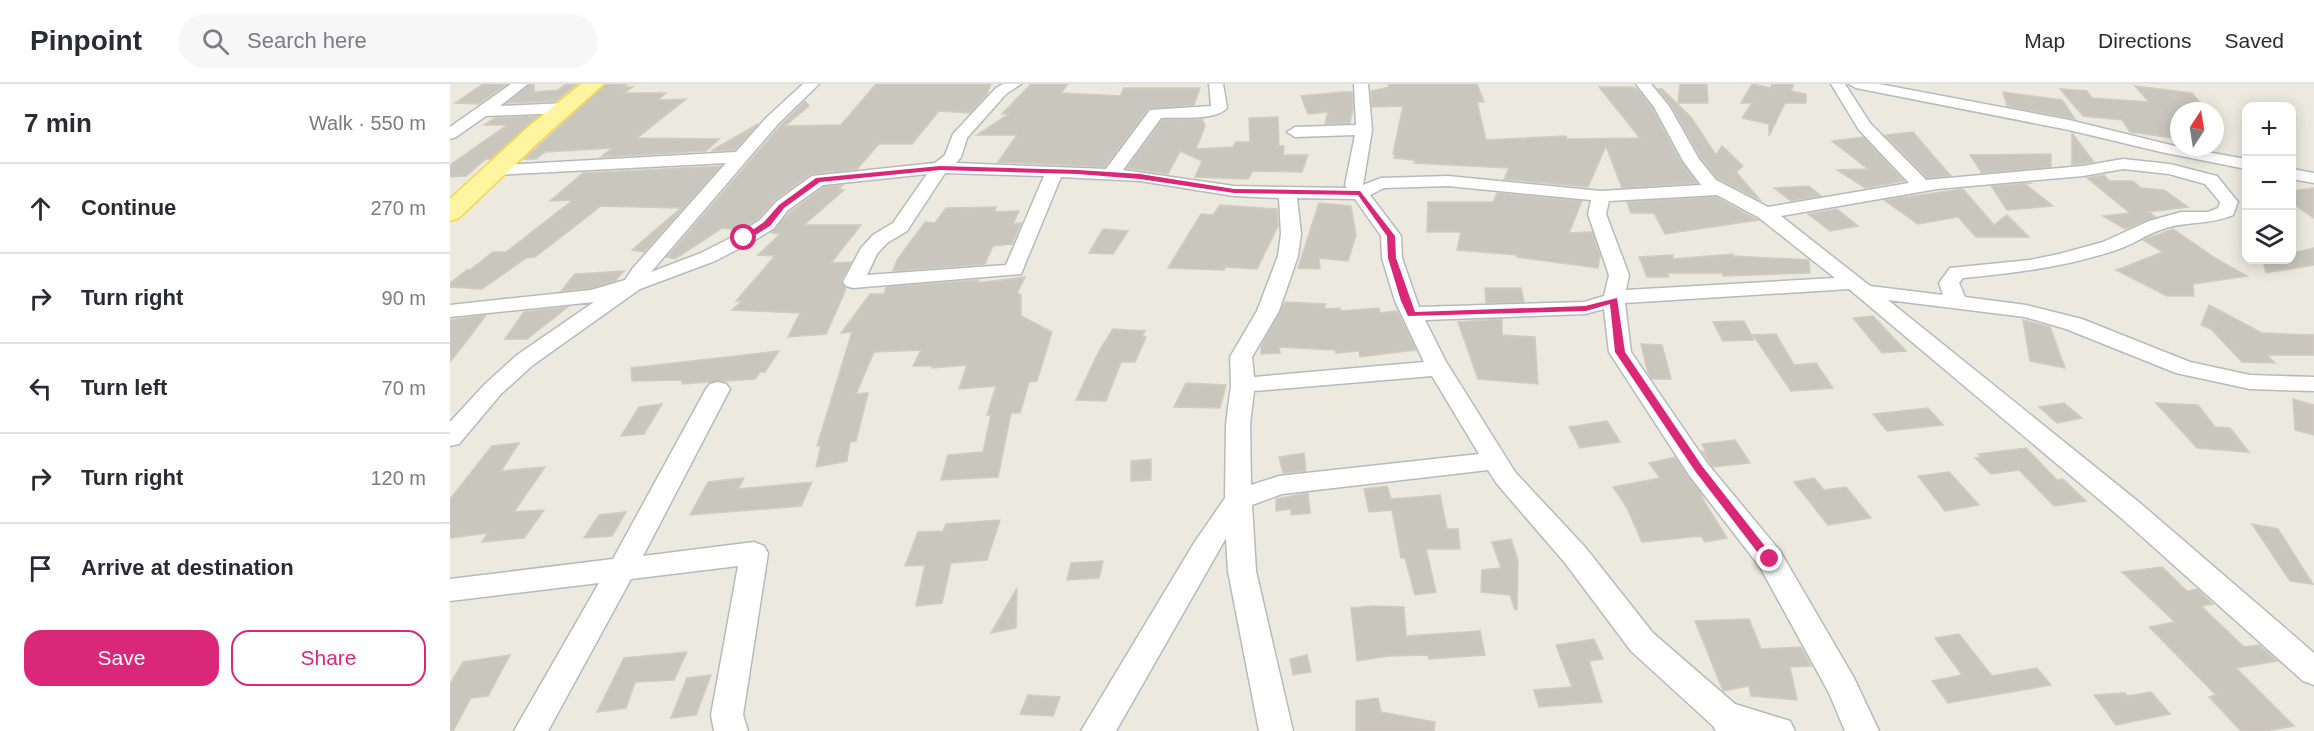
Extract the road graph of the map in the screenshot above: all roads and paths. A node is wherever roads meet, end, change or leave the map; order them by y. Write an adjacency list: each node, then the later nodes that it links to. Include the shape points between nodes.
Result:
1 (521, 84): 12 (street)
2 (594, 84): 11 (main road)
3 (812, 84): 20 (street)
4 (1216, 84): 26 (street, via 1220,108 1156,113)
5 (1361, 84): 14 (street)
6 (1643, 84): 30 (street, via 1661,106 1692,161)
7 (1838, 84): 29 (street, via 1846,102 1887,154)
8 (1856, 84): 13 (street)
9 (1006, 86): 22 (street, via 959,137 953,157)
10 (1956, 88): 13 (street)
11 (566, 108): 12 (street); 23 (main road)
12 (485, 111): 16 (street)
13 (2069, 125): 17 (street)
14 (1364, 130): 15 (street); 32 (street, via 1354,185)
15 (1295, 132)
16 (450, 134)
17 (2170, 148)
18 (2200, 156): 25 (street)
19 (2206, 156): 21 (street)
20 (740, 158): 23 (street); 36 (street)
21 (2242, 164)
22 (940, 168): 24 (street); 24 (street, via 900,227 880,238 868,252 853,282 1014,270); 36 (street, via 818,180 782,206 767,224 744,238 708,257)
23 (494, 170): 34 (main road)
24 (1055, 171): 26 (street)
25 (2186, 173): 29 (street, via 2123,164); 39 (street, via 2211,180 2229,202 2226,211 2211,217 2173,220 2110,246 2062,259 2030,266 1957,272 1949,283)
26 (1111, 174): 31 (street, via 1234,191)
27 (2296, 175): 28 (street)
28 (2314, 178)
29 (1923, 187): 35 (street)
30 (1720, 189): 33 (street); 35 (street)
31 (1288, 193): 32 (street); 44 (street, via 1288,256 1268,311 1241,357)
32 (1360, 193): 33 (street, via 1381,183 1448,182); 41 (street, via 1391,236 1392,258)
33 (1600, 196): 38 (street, via 1597,214 1619,275)
34 (450, 213)
35 (1765, 213): 37 (street)
36 (632, 285): 40 (street, via 592,296); 46 (street, via 525,360)
37 (1858, 287): 38 (street, via 1626,296); 39 (street); 51 (street, via 2130,510)
38 (1614, 300): 41 (street, via 1586,308); 58 (street, via 1620,352 1698,469 1770,559 1843,688)
39 (1957, 303): 43 (street, via 2026,311 2074,324 2184,368 2250,382)
40 (450, 310)
41 (1412, 314): 42 (street)
42 (1438, 368): 44 (street); 47 (street)
43 (2314, 384)
44 (1243, 385): 48 (street)
45 (718, 388): 49 (street)
46 (450, 438)
47 (1495, 461): 48 (street, via 1279,485); 52 (street, via 1642,642)
48 (1238, 500): 55 (street, via 1204,550); 56 (street, via 1242,571)
49 (622, 569): 50 (street); 53 (street); 54 (street, via 754,553 727,715)
50 (450, 590)
51 (2314, 672)
52 (1729, 723): 57 (street)
53 (531, 731)
54 (731, 731)
55 (1098, 731)
56 (1276, 731)
57 (1778, 731)
58 (1862, 731)

